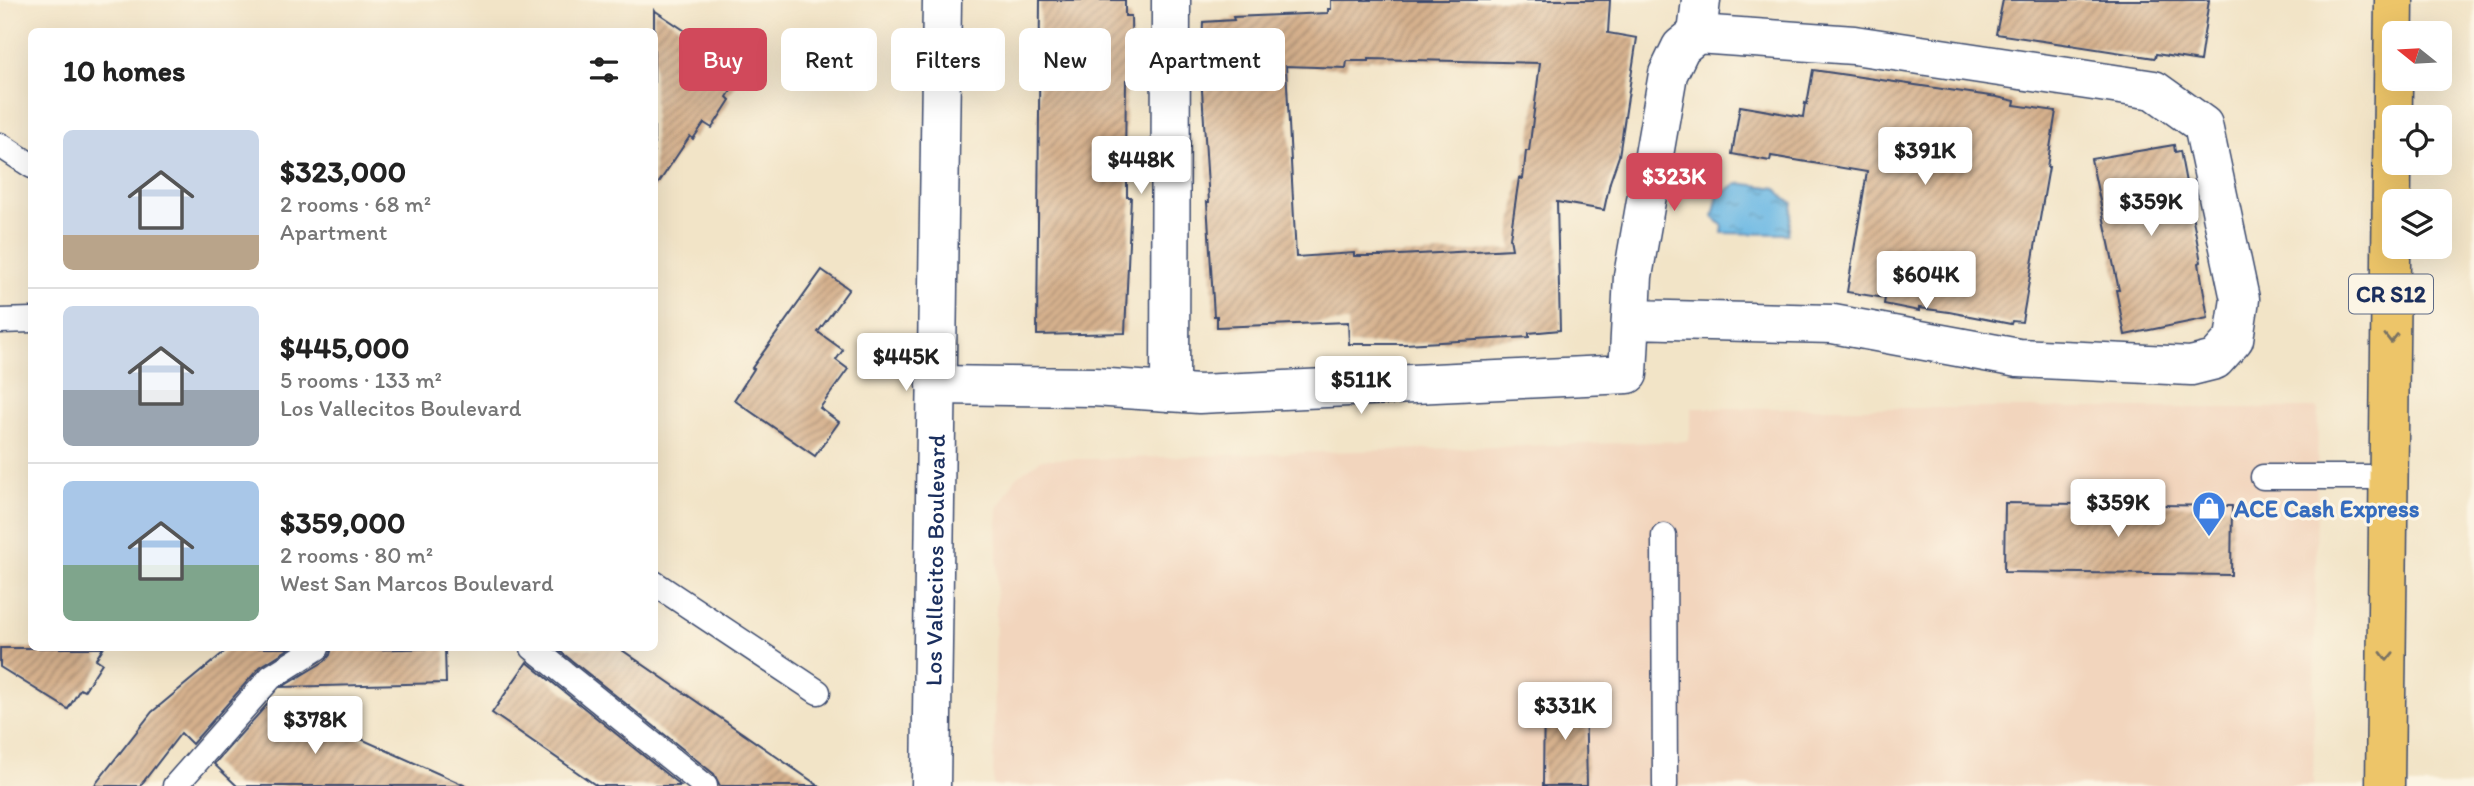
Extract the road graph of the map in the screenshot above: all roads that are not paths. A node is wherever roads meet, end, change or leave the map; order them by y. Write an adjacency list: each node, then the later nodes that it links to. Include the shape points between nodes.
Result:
1 (942, 0): 10 (street, Los Vallecitos Boulevard)
2 (1171, 0): 11 (street)
3 (2394, 0): 13 (main road, CR S12, one-way to 13)
4 (1699, 17): 7 (street, via 1668,75 1633,276); 7 (street, via 2154,90 2203,125 2240,299 2234,339 2215,360 2191,366 2018,358 1833,324)
5 (0, 145): 6 (lane)
6 (28, 163)
7 (1631, 319): 11 (street, via 1628,374)
8 (28, 320): 9 (lane)
9 (0, 321)
10 (936, 385): 11 (street); 21 (street, Los Vallecitos Boulevard)
11 (1170, 392)
12 (2263, 477): 13 (lane)
13 (2390, 477): 23 (main road, CR S12, one-way to 23)
14 (1664, 536): 22 (lane)
15 (658, 586): 18 (lane)
16 (312, 651): 19 (lane, via 271,677)
17 (537, 651): 20 (lane)
18 (818, 692)
19 (175, 786)
20 (705, 786)
21 (931, 786)
22 (1665, 786)
23 (2385, 786)

